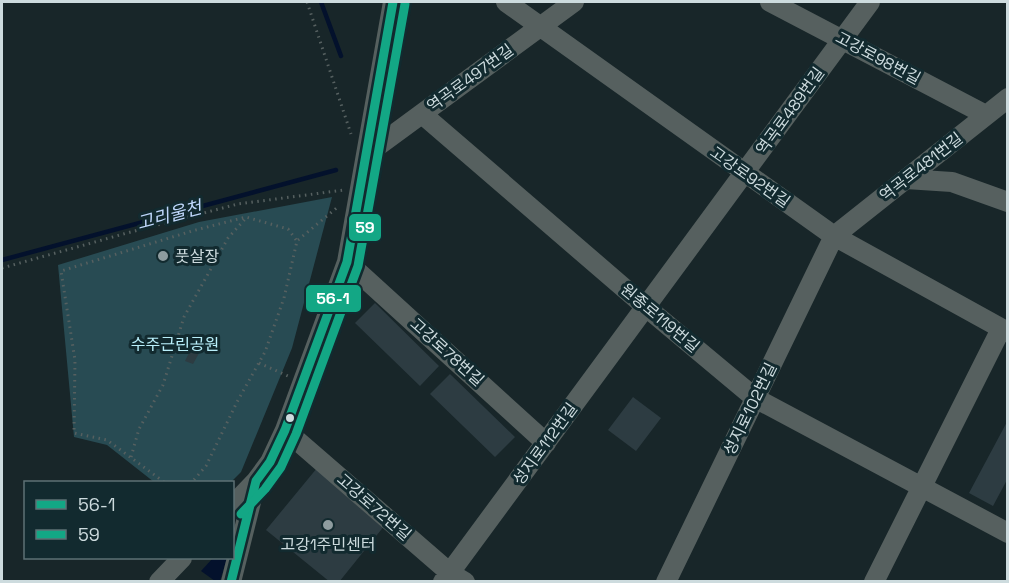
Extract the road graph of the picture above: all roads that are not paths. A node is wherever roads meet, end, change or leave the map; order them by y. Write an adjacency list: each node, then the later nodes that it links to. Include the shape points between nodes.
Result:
1 (393, 2): 11 (street)
2 (506, 2): 6 (street, 고강로92번길)
3 (574, 2): 6 (street, 역곡로497번길)
4 (770, 2): 7 (street, 고강로98번길)
5 (870, 2): 7 (street, 역곡로489번길)
6 (541, 26): 9 (street, 역곡로497번길); 12 (street, 고강로92번길)
7 (843, 40): 10 (street, 고강로98번길); 12 (street, 역곡로489번길)
8 (1008, 98): 10 (street, 역곡로481번길)
9 (422, 114): 11 (street, 역곡로497번길); 17 (street, 원종로119번길)
10 (986, 115): 13 (street, 역곡로481번길)
11 (360, 147): 16 (street, via 361,188)
12 (745, 173): 15 (street, 고강로92번길); 17 (street, 역곡로489번길)
13 (906, 179): 14 (street, via 952,182); 15 (street, 역곡로481번길)
14 (1008, 202)
15 (834, 236): 18 (street, 고강로92번길); 19 (street, 성지로102번길)
16 (347, 261): 20 (street); 21 (street, 고강로78번길)
17 (646, 307): 19 (street, 원종로119번길); 21 (street, 성지로112번길)
18 (1004, 331): 23 (street)
19 (755, 398): 23 (street, 원종로119번길); 30 (street, 성지로102번길)
20 (285, 430): 22 (street); 28 (street, 고강로72번길)
21 (546, 443): 28 (street, 성지로112번길)
22 (256, 482): 24 (street); 29 (street)
23 (921, 487): 25 (street, 원종로119번길); 31 (street)
24 (234, 504)
25 (1008, 533)
26 (181, 559): 27 (street)
27 (168, 579)
28 (453, 579)
29 (231, 582)
30 (666, 582)
31 (874, 582)

